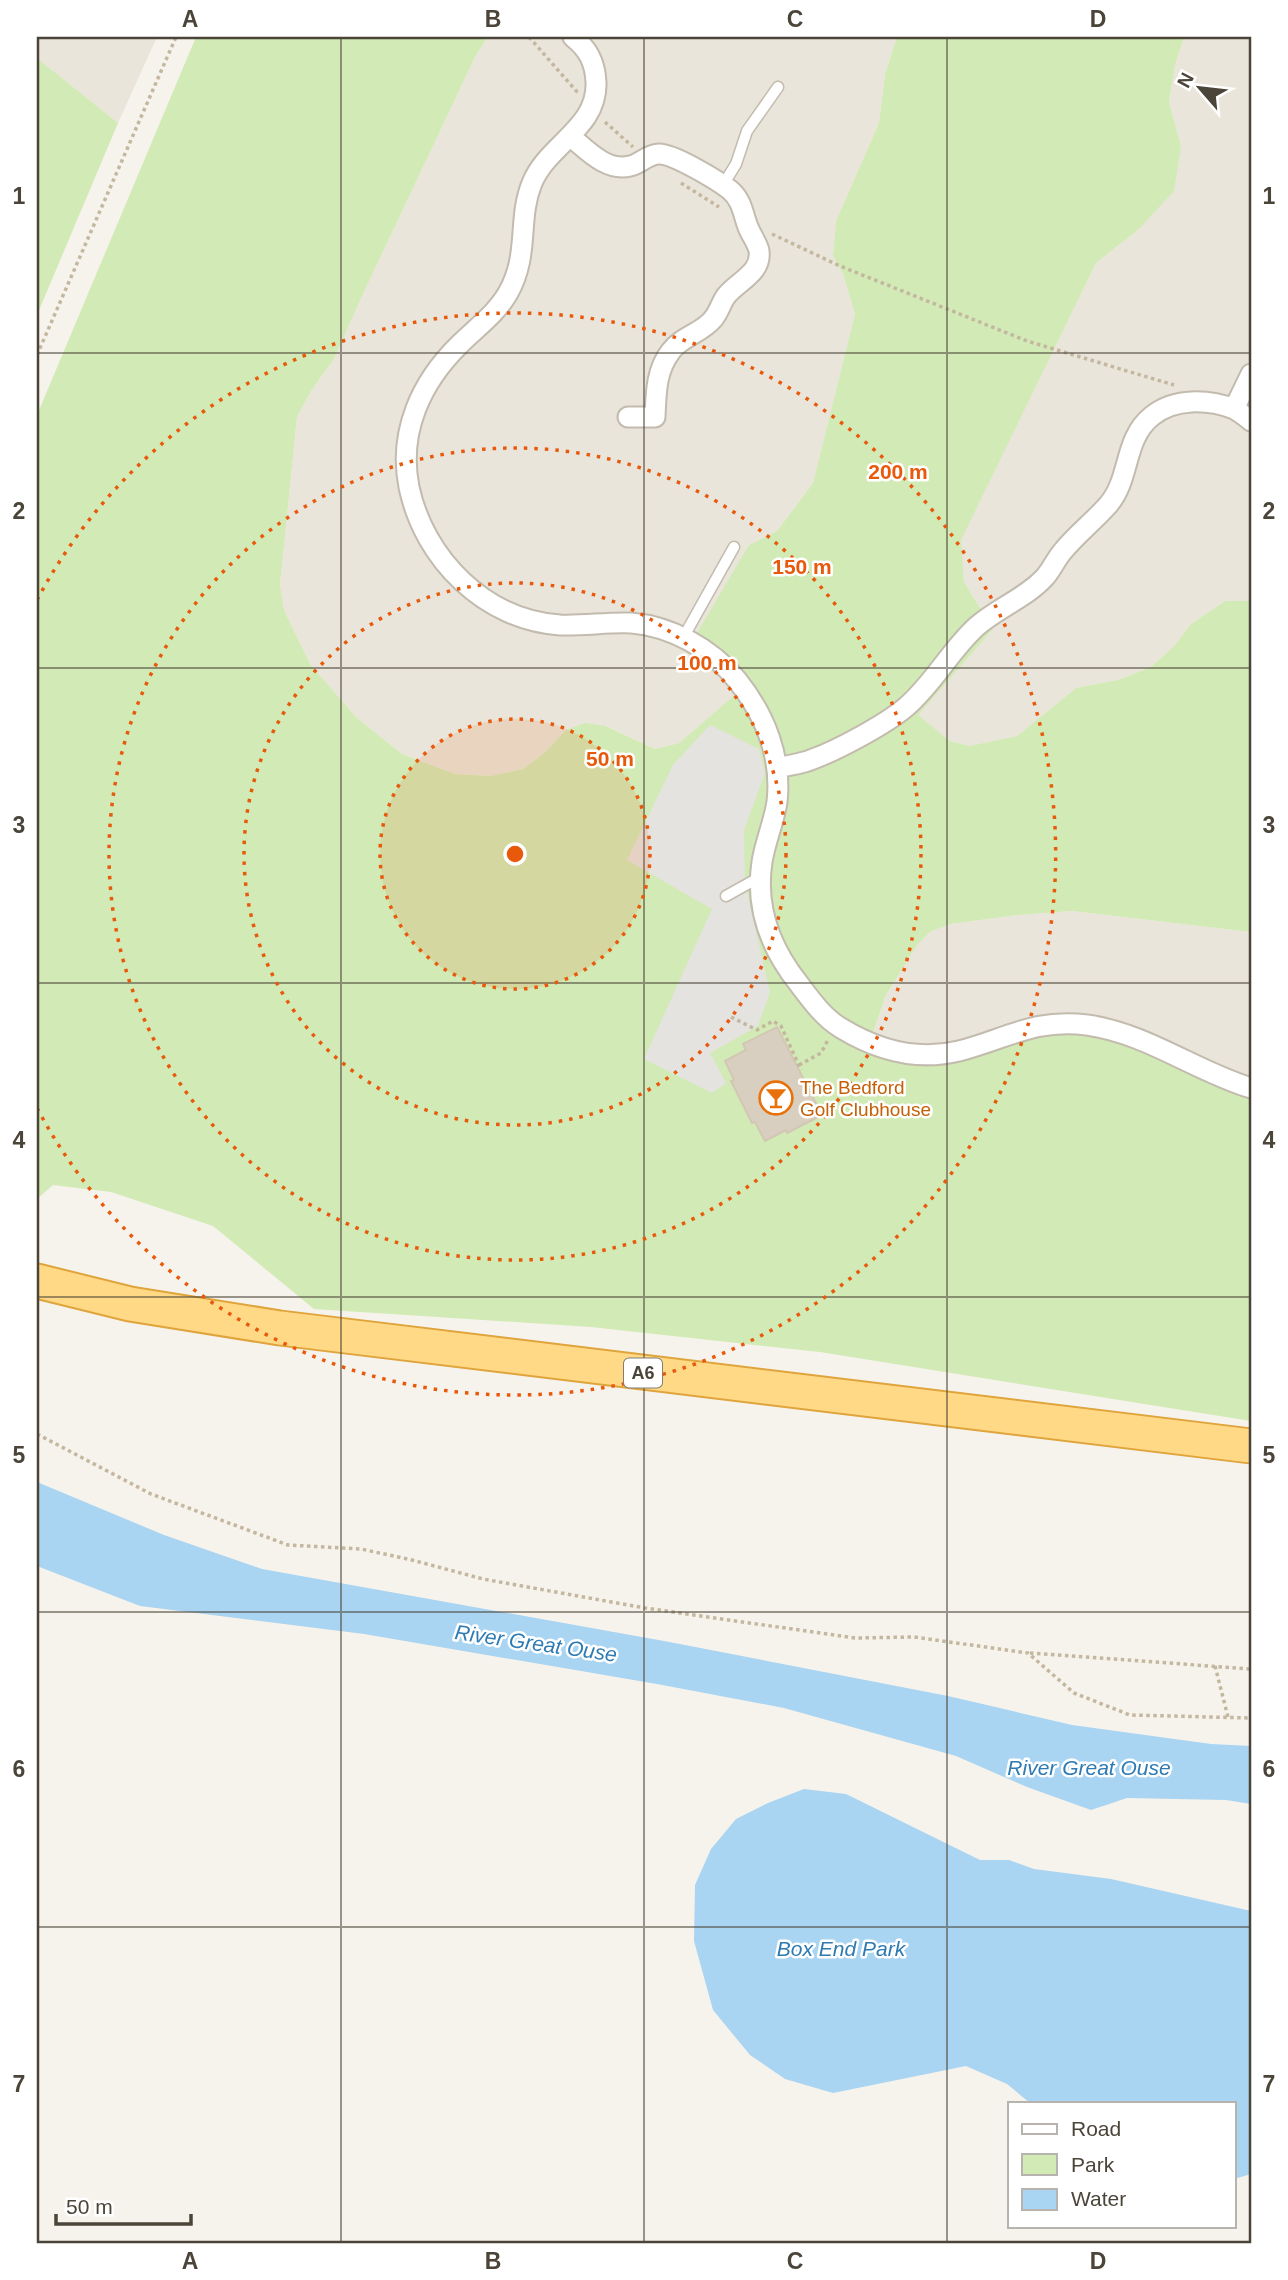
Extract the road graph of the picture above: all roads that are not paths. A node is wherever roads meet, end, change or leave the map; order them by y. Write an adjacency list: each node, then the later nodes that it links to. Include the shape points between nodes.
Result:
1 (573, 37): 3 (street, via 590,54 596,93 592,110)
2 (778, 88): 4 (lane, via 747,131)
3 (570, 136): 4 (street, via 614,166 630,166 659,154); 10 (street, via 544,162 533,181 523,253 505,299 438,368 415,410 406,449 414,509 440,559 462,583 514,614 561,625 633,623)
4 (723, 185): 7 (street, via 741,203 759,248 758,264 728,294 713,320 671,349 660,368 655,417)
5 (1251, 374): 6 (street)
6 (1234, 409): 8 (street); 11 (street, via 1193,402 1173,404 1153,415 1129,448 1122,480 1110,504 1061,553 1045,577 969,632 906,708 813,760)
7 (628, 417)
8 (1251, 421)
9 (734, 547): 10 (lane)
10 (683, 638): 11 (street, via 709,653 735,677 760,713)
11 (777, 768): 12 (street, via 777,801)
12 (761, 876): 13 (lane); 14 (street, via 765,921 776,952 836,1026 863,1040 920,1055 957,1051 1025,1028 1086,1025 1118,1032)
13 (726, 896)
14 (1251, 1088)
15 (37, 1281): 16 (highway, A6, via 130,1304 280,1328)
16 (1251, 1446)

